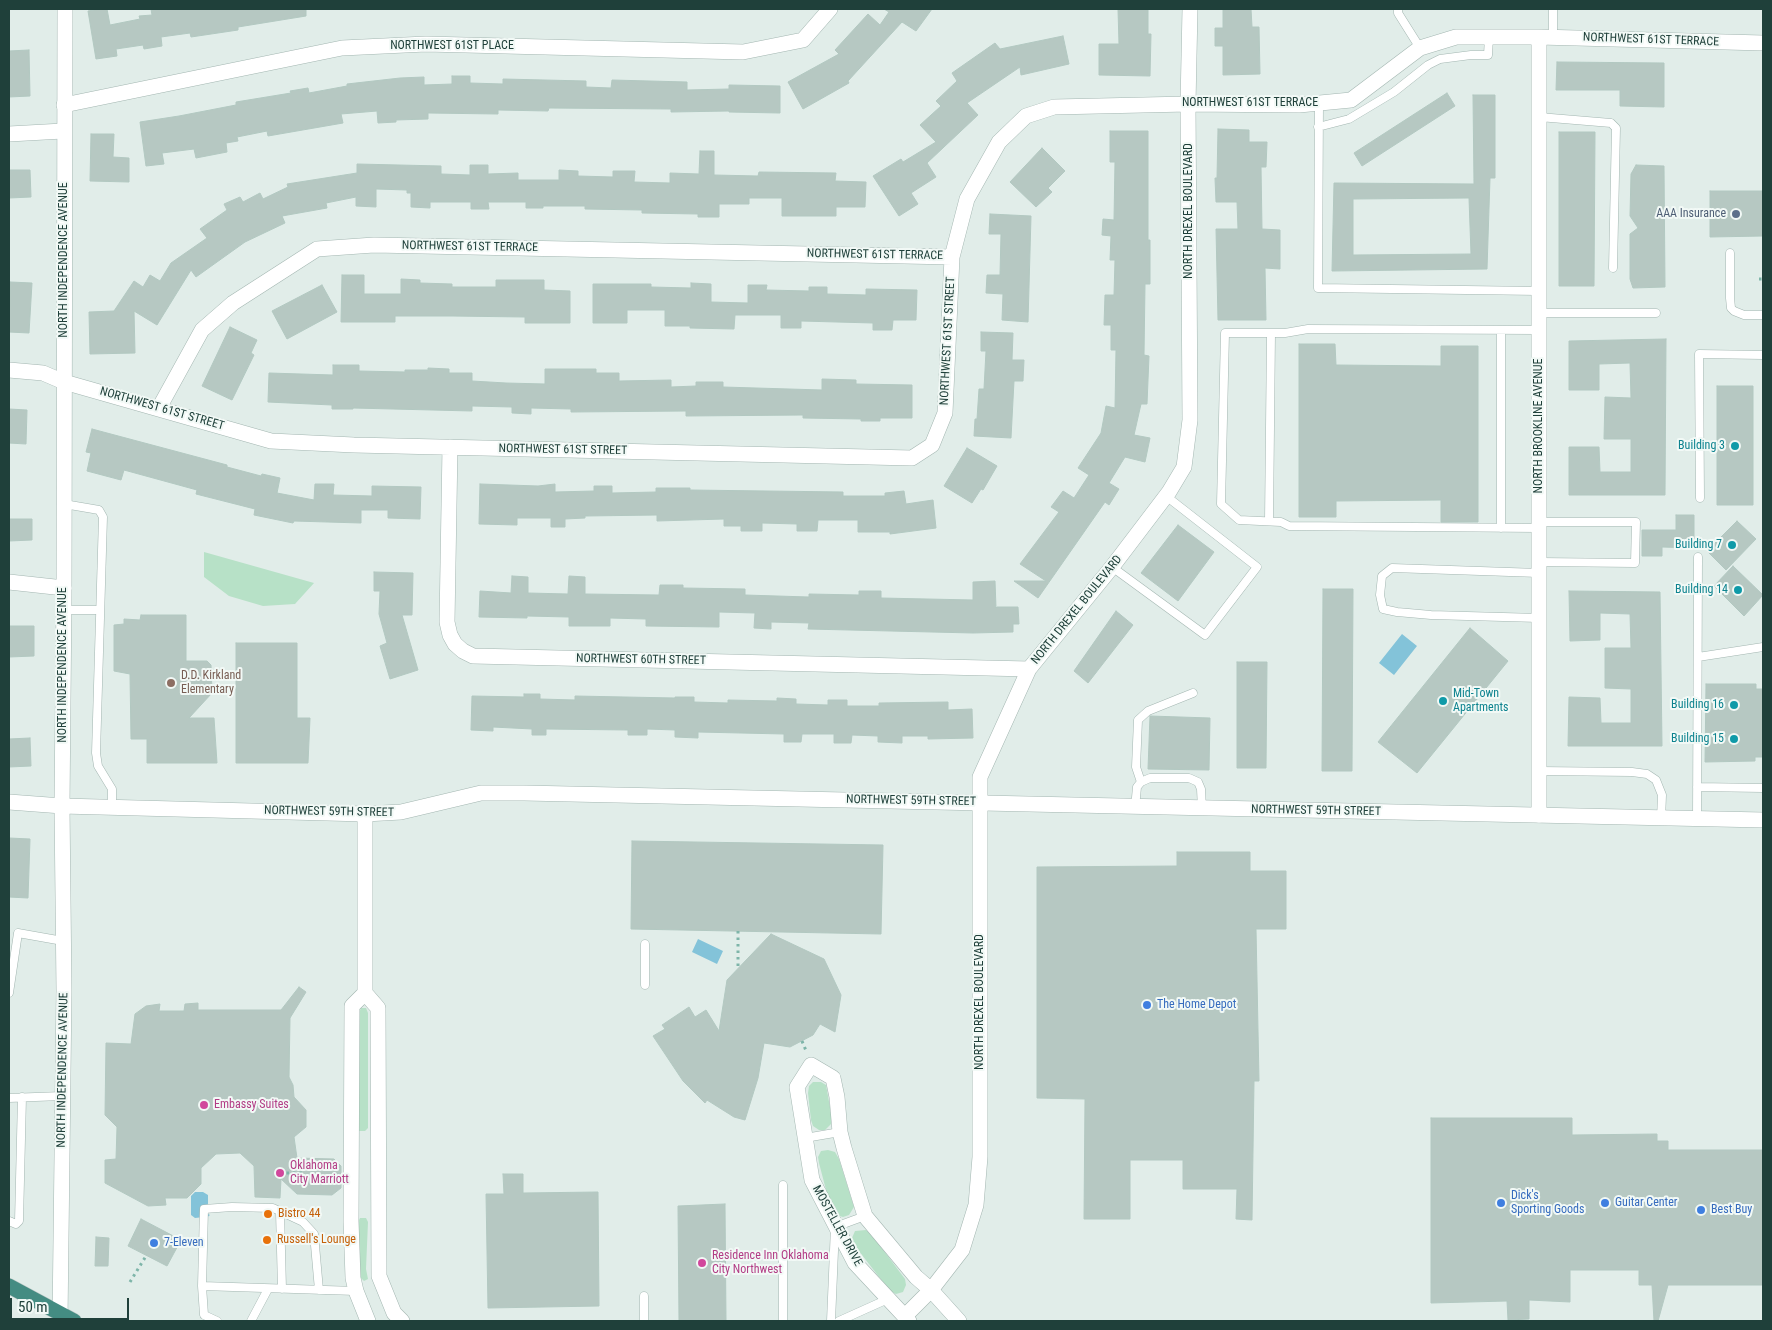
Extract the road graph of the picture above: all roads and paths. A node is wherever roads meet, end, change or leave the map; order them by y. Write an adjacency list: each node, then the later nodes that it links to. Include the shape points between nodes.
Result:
1 (64, 9): 12 (street, NORTH INDEPENDENCE AVENUE)
2 (830, 9): 12 (street, NORTHWEST 61ST PLACE, via 803,40 743,52 426,44 342,48)
3 (1190, 9): 11 (street, NORTH DREXEL BOULEVARD)
4 (1398, 9): 9 (lane)
5 (1553, 9): 7 (lane)
6 (1489, 37): 7 (street, NORTHWEST 61ST TERRACE); 9 (street, NORTHWEST 61ST TERRACE, via 1456,37); 14 (lane, via 1488,55 1440,59 1349,119)
7 (1546, 37): 8 (street, NORTHWEST 61ST TERRACE); 13 (street, NORTH BROOKLINE AVENUE)
8 (1763, 43)
9 (1420, 48): 10 (street, NORTHWEST 61ST TERRACE, via 1351,100)
10 (1319, 103): 11 (street, NORTHWEST 61ST TERRACE); 14 (lane)
11 (1188, 104): 18 (street, NORTHWEST 61ST TERRACE, via 1054,107 1026,116 999,142 967,200); 32 (street, NORTH DREXEL BOULEVARD, via 1190,420 1184,467)
12 (64, 105): 15 (street, NORTH INDEPENDENCE AVENUE)
13 (1539, 117): 19 (lane, via 1611,123 1616,128); 20 (street, NORTH BROOKLINE AVENUE)
14 (1318, 127): 20 (lane, via 1318,288)
15 (63, 131): 16 (street); 29 (street, NORTH INDEPENDENCE AVENUE)
16 (9, 134)
17 (1730, 253): 23 (lane, via 1732,308 1744,315)
18 (952, 256): 30 (street, NORTHWEST 61ST TERRACE, via 374,245 317,249 233,303 202,330); 31 (street, NORTHWEST 61ST STREET, via 945,413 932,445 912,458)
19 (1613, 268)
20 (1539, 291): 22 (street, NORTH BROOKLINE AVENUE)
21 (1656, 312): 22 (lane)
22 (1539, 313): 25 (street, NORTH BROOKLINE AVENUE)
23 (1763, 315)
24 (1501, 330): 25 (lane); 26 (lane, via 1308,329); 37 (lane)
25 (1539, 330): 36 (street, NORTH BROOKLINE AVENUE)
26 (1271, 333): 35 (lane); 35 (lane, via 1225,333 1221,504 1239,520)
27 (1763, 355): 33 (lane, via 1699,354)
28 (9, 370): 29 (street, NORTHWEST 61ST STREET, via 43,373)
29 (64, 382): 30 (street, NORTHWEST 61ST STREET); 34 (street, NORTH INDEPENDENCE AVENUE)
30 (159, 408): 31 (street, NORTHWEST 61ST STREET, via 271,441)
31 (450, 447): 48 (street, NORTHWEST 60TH STREET, via 447,622 455,644 473,656)
32 (1166, 496): 39 (street, NORTH DREXEL BOULEVARD); 39 (lane, via 1257,567 1217,620 1205,635)
33 (1700, 498)
34 (64, 504): 42 (street, NORTH INDEPENDENCE AVENUE); 44 (lane, via 99,510 103,517)
35 (1269, 522): 37 (lane, via 1282,522 1289,526)
36 (1539, 525): 37 (lane); 40 (street, NORTH BROOKLINE AVENUE); 40 (lane, via 1636,522 1635,564)
37 (1501, 528)
38 (1698, 557): 47 (lane)
39 (1112, 567): 48 (street, NORTH DREXEL BOULEVARD)
40 (1539, 568): 45 (street, NORTH BROOKLINE AVENUE); 45 (lane, via 1392,568 1382,576 1380,595 1383,609 1397,612)
41 (9, 582): 42 (street)
42 (64, 588): 43 (street, NORTH INDEPENDENCE AVENUE)
43 (64, 610): 44 (lane); 56 (street, NORTH INDEPENDENCE AVENUE)
44 (100, 610): 57 (lane, via 96,753 98,766 112,789)
45 (1539, 618): 50 (street, NORTH BROOKLINE AVENUE)
46 (1763, 647): 47 (lane)
47 (1698, 657): 52 (lane)
48 (1029, 669): 55 (street, NORTH DREXEL BOULEVARD, via 980,777)
49 (1193, 693): 51 (lane, via 1148,711 1138,720 1136,767)
50 (1539, 771): 61 (street, NORTH BROOKLINE AVENUE); 62 (lane, via 1647,774 1656,780 1662,795)
51 (1141, 782): 58 (lane, via 1137,787); 59 (lane, via 1150,778 1189,778 1198,782)
52 (1697, 787): 53 (lane); 63 (lane)
53 (1763, 788)
54 (9, 802): 56 (street, NORTHWEST 59TH STREET)
55 (979, 802): 58 (street, NORTHWEST 59TH STREET); 60 (street, NORTHWEST 59TH STREET, via 481,793 401,812); 94 (street, NORTH DREXEL BOULEVARD, via 980,1157 976,1205 962,1250)
56 (62, 806): 57 (street, NORTHWEST 59TH STREET); 68 (street, NORTH INDEPENDENCE AVENUE)
57 (112, 807): 60 (street, NORTHWEST 59TH STREET)
58 (1135, 808): 59 (street, NORTHWEST 59TH STREET)
59 (1202, 809): 61 (street, NORTHWEST 59TH STREET)
60 (365, 814): 73 (street)
61 (1539, 815): 62 (street, NORTHWEST 59TH STREET)
62 (1661, 819): 63 (street, NORTHWEST 59TH STREET)
63 (1697, 820): 64 (street, NORTHWEST 59TH STREET)
64 (1763, 820)
65 (9, 931): 67 (lane)
66 (738, 931): 70 (path)
67 (18, 933): 68 (lane); 72 (lane)
68 (63, 941): 74 (street, NORTH INDEPENDENCE AVENUE)
69 (645, 944): 71 (lane)
70 (738, 968)
71 (645, 985)
72 (9, 993)
73 (364, 993): 92 (street, via 378,1008 379,1276); 95 (street, via 352,1006 351,1221)
74 (62, 1096): 75 (lane); 98 (street, NORTH INDEPENDENCE AVENUE)
75 (22, 1097): 76 (lane); 84 (lane, via 19,1221 16,1224)
76 (9, 1098)
77 (840, 1132): 78 (lane); 78 (street, MOSTELLER DRIVE, via 833,1078 812,1065 796,1087); 83 (street, MOSTELLER DRIVE)
78 (805, 1138): 85 (street, MOSTELLER DRIVE, via 812,1180)
79 (280, 1173): 80 (path)
80 (305, 1173)
81 (782, 1185): 106 (lane)
82 (280, 1211): 89 (lane, via 248,1207 204,1209); 91 (lane); 93 (lane, via 303,1222 314,1234)
83 (865, 1216): 85 (lane); 94 (street, MOSTELLER DRIVE, via 916,1277)
84 (9, 1222)
85 (835, 1227): 97 (street, MOSTELLER DRIVE, via 855,1263); 107 (lane)
86 (146, 1256): 87 (path)
87 (130, 1282)
88 (9, 1286): 98 (highway)
89 (202, 1286): 90 (lane); 101 (lane, via 204,1315)
90 (268, 1289): 91 (lane); 102 (lane)
91 (282, 1289): 93 (lane)
92 (384, 1289): 95 (street); 104 (street, via 394,1312)
93 (318, 1290): 95 (lane)
94 (931, 1290): 99 (street, NORTH DREXEL BOULEVARD); 109 (street, MOSTELLER DRIVE)
95 (356, 1291): 103 (street)
96 (644, 1296): 105 (lane)
97 (888, 1298): 99 (street, MOSTELLER DRIVE); 108 (lane)
98 (59, 1317): 100 (highway)
99 (907, 1318)
100 (74, 1321)
101 (217, 1321)
102 (251, 1321)
103 (368, 1321)
104 (402, 1321)
105 (644, 1321)
106 (783, 1321)
107 (831, 1321)
108 (839, 1321)
109 (959, 1321)

